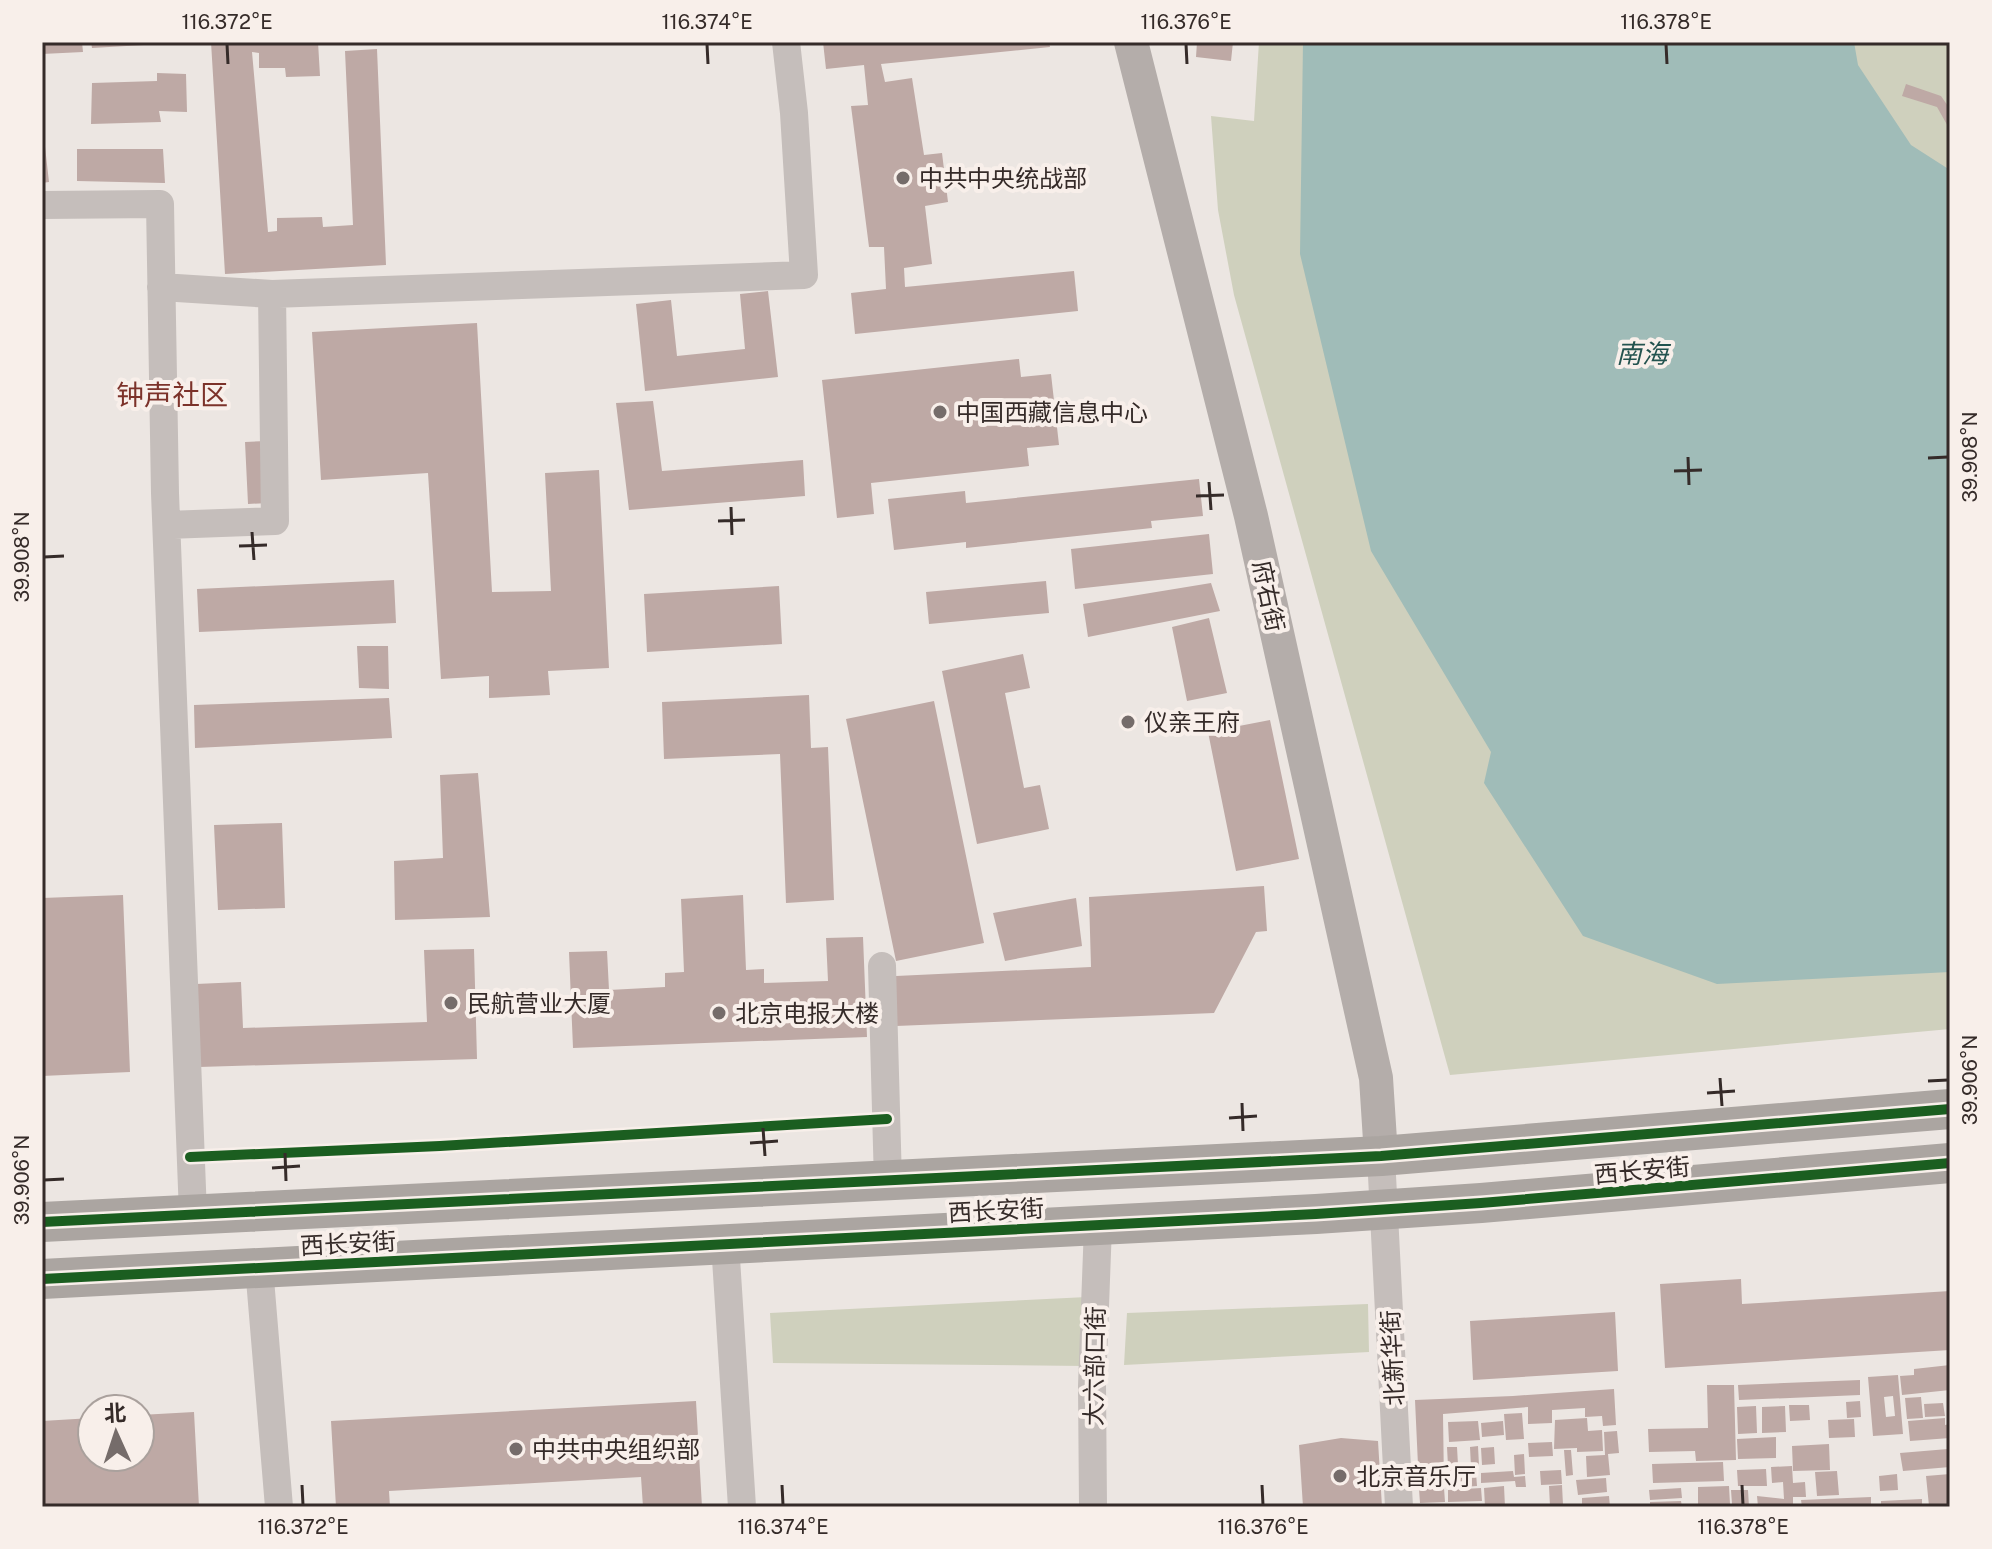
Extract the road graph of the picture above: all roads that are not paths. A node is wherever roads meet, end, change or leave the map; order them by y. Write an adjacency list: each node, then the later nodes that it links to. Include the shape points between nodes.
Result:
1 (786, 42): 5 (street, via 804,275)
2 (1131, 42): 9 (main road, 府右街, via 1251,516 1376,1078)
3 (42, 205): 4 (street, via 160,204)
4 (161, 287): 5 (street); 6 (street)
5 (272, 294): 6 (street, via 275,521)
6 (167, 525): 13 (street)
7 (882, 966): 11 (street)
8 (1950, 1109): 9 (highway, 西长安街)
9 (1381, 1156): 11 (highway, 西长安街); 12 (street, 北新华街)
10 (1950, 1163): 12 (highway, 西长安街)
11 (888, 1182): 13 (highway, 西长安街)
12 (1385, 1210): 15 (highway, 西长安街); 22 (street, 北新华街)
13 (193, 1214): 14 (highway, 西长安街)
14 (42, 1222)
15 (1098, 1226): 16 (highway, 西长安街); 21 (street, 大六部口街)
16 (725, 1243): 17 (highway, 西长安街); 20 (street)
17 (259, 1267): 18 (highway, 西长安街); 19 (street)
18 (42, 1279)
19 (279, 1507)
20 (742, 1507)
21 (1093, 1507)
22 (1399, 1507)

